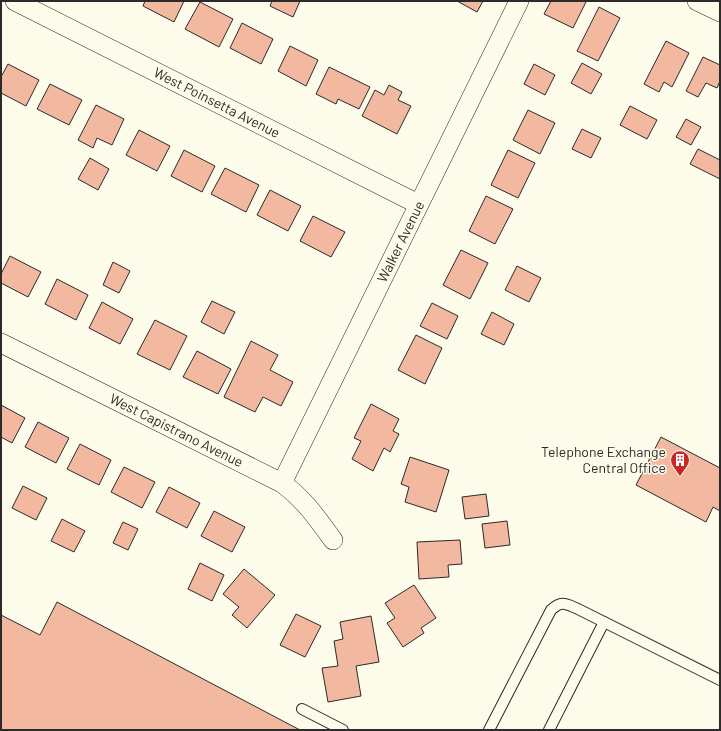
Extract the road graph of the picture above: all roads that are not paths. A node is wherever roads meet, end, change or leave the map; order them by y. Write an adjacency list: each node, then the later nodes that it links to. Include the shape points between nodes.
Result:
1 (16, 1): 5 (street, West Poinsetta Avenue)
2 (519, 1): 5 (street, Walker Avenue)
3 (697, 1): 4 (street)
4 (720, 12)
5 (418, 204): 7 (street, Walker Avenue)
6 (1, 343): 7 (street, West Capistrano Avenue)
7 (282, 483): 8 (street, West Capistrano Avenue, via 297,494)
8 (333, 540)
9 (604, 622): 10 (lane); 13 (lane, via 565,603 551,610); 14 (lane)
10 (720, 680)
11 (302, 709): 12 (lane)
12 (342, 730)
13 (489, 730)
14 (549, 730)

